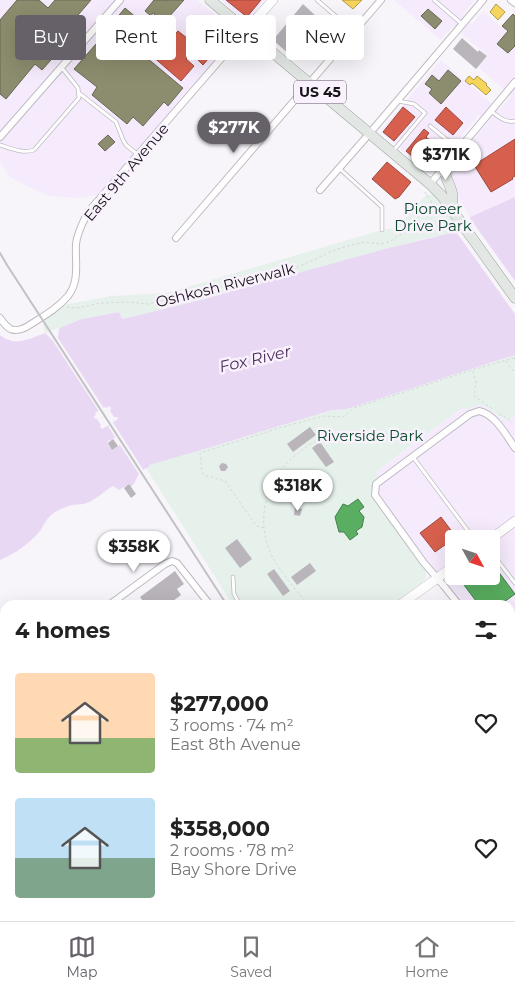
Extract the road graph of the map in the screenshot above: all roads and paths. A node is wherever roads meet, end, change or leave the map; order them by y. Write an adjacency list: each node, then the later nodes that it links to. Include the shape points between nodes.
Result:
1 (120, 0): 18 (street)
2 (210, 0): 10 (main road, US 45)
3 (273, 0): 11 (street)
4 (317, 0): 12 (lane)
5 (381, 0): 13 (street)
6 (434, 0): 14 (lane)
7 (483, 0): 14 (street)
8 (511, 0): 9 (street)
9 (515, 3)
10 (228, 15)
11 (260, 15)
12 (334, 15)
13 (364, 20)
14 (462, 24): 22 (street)
15 (276, 55): 20 (main road, US 45)
16 (220, 60): 31 (street, East 9th Avenue)
17 (329, 60): 20 (street)
18 (61, 68): 21 (lane); 27 (street)
19 (515, 82): 23 (street)
20 (309, 83): 26 (main road, US 45); 39 (street)
21 (79, 93): 28 (lane, via 79,98 34,150 24,152); 31 (lane, via 116,122 126,145)
22 (398, 100): 26 (street); 30 (lane, via 414,104 425,113)
23 (490, 111): 24 (lane, via 501,119); 29 (street)
24 (515, 121)
25 (430, 126): 29 (lane)
26 (369, 134): 30 (main road, US 45); 33 (street)
27 (0, 137)
28 (0, 145)
29 (458, 149): 32 (street)
30 (391, 153): 34 (main road, US 45)
31 (138, 155): 41 (street, East 9th Avenue, via 88,212 76,243 74,284)
32 (447, 164): 34 (street); 37 (main road, via 445,174 452,193)
33 (340, 168): 35 (street); 38 (lane, via 382,207)
34 (430, 184): 37 (main road, US 45)
35 (320, 190)
36 (432, 202): 41 (path, Oshkosh Riverwalk, via 406,231 391,241 380,244 365,242 337,249 289,271 148,304)
37 (452, 210): 40 (main road, US 45)
38 (382, 230)
39 (176, 238)
40 (515, 298)
41 (58, 306): 42 (street, via 22,329 9,328)
42 (0, 318)
43 (515, 359): 44 (path)
44 (505, 361): 45 (path); 46 (path)
45 (472, 370): 47 (path, via 476,383 475,397); 52 (path, via 354,408 343,417 323,416 200,453 204,475 225,481 254,524)
46 (515, 373)
47 (512, 423)
48 (323, 436): 52 (path, via 291,459 279,473 267,498)
49 (515, 448): 50 (street, via 496,423 479,410)
50 (413, 456): 53 (lane); 58 (street, via 376,484 375,495)
51 (515, 521): 54 (street)
52 (264, 528): 63 (path, via 273,558)
53 (467, 530)
54 (500, 532)
55 (500, 564): 59 (lane)
56 (445, 572): 58 (street)
57 (233, 577): 62 (lane)
58 (437, 578): 64 (street); 65 (street)
59 (515, 584)
60 (115, 600): 61 (street, via 172,561)
61 (206, 600)
62 (237, 600)
63 (304, 600)
64 (407, 600)
65 (455, 600)

